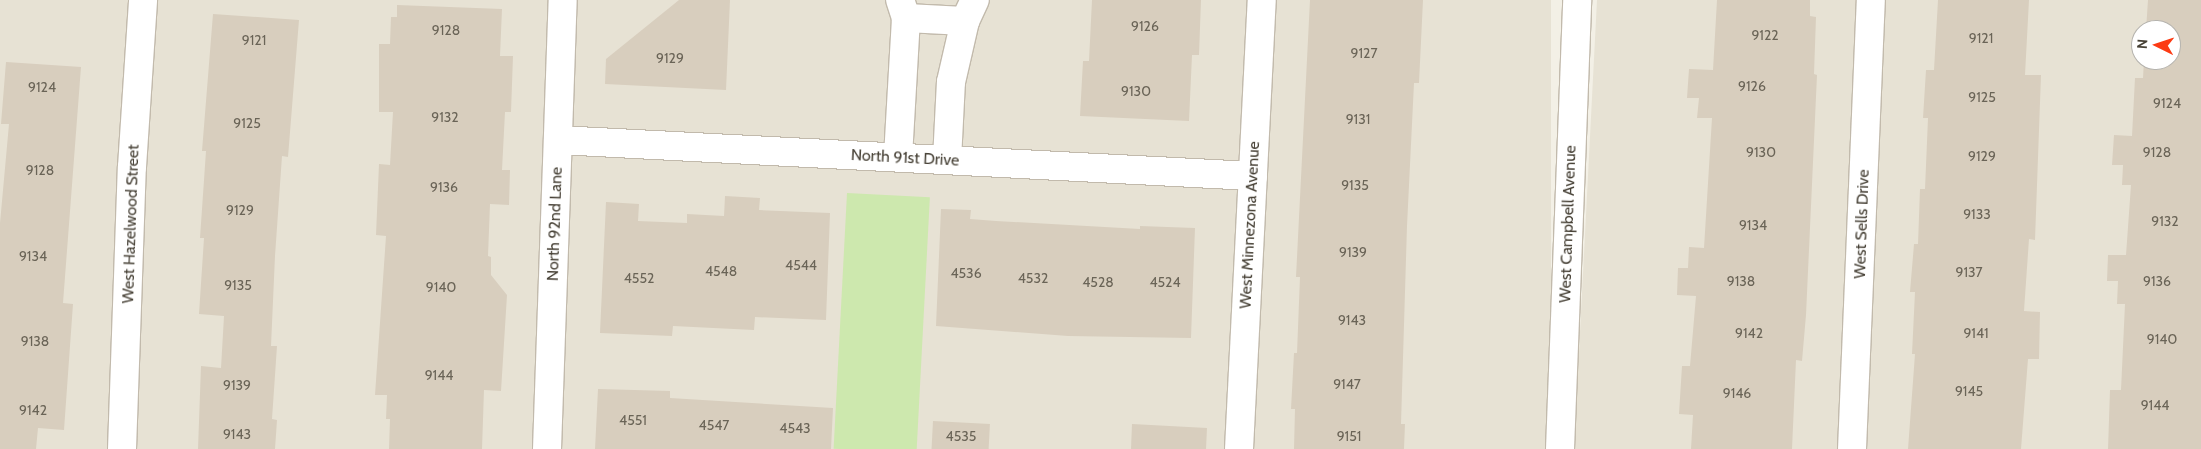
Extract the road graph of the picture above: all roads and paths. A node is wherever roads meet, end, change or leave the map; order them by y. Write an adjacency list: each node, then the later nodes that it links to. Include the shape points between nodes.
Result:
1 (143, 0): 12 (street, West Hazelwood Street, via 132,168)
2 (563, 0): 8 (street, North 92nd Lane)
3 (1262, 0): 11 (street, West Minnezona Avenue)
4 (1577, 0): 15 (street, West Campbell Avenue)
5 (1872, 0): 16 (street, West Sells Drive)
6 (903, 9): 7 (street); 9 (street)
7 (970, 10): 10 (street, via 951,82)
8 (558, 140): 9 (street, North 91st Drive); 13 (street, North 92nd Lane)
9 (898, 157): 10 (street, North 91st Drive)
10 (947, 160): 11 (street, North 91st Drive)
11 (1253, 176): 14 (street, West Minnezona Avenue)
12 (122, 449)
13 (546, 449)
14 (1239, 449)
15 (1560, 449)
16 (1852, 449)

